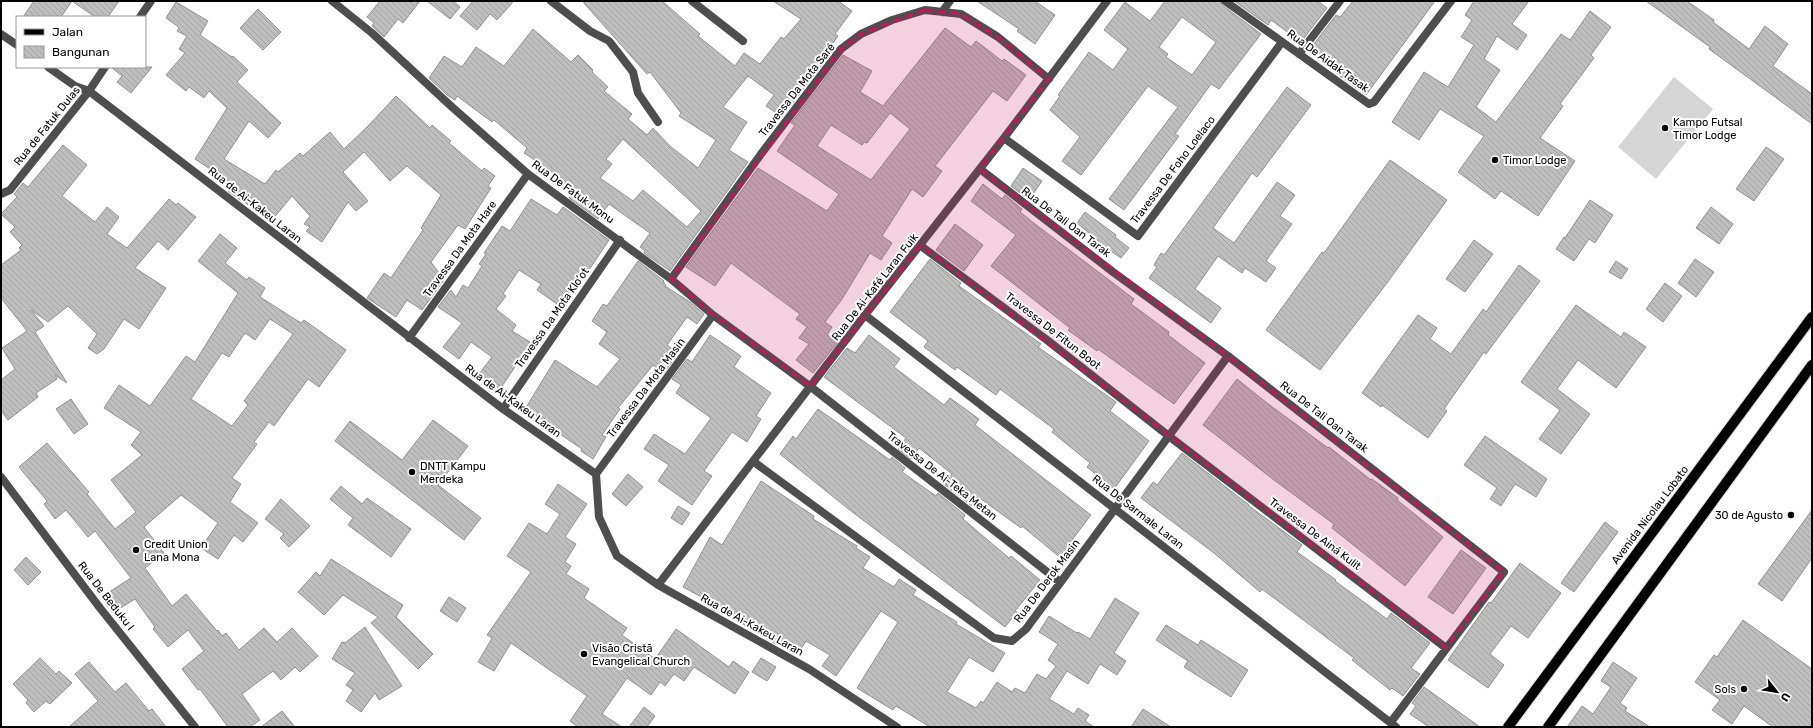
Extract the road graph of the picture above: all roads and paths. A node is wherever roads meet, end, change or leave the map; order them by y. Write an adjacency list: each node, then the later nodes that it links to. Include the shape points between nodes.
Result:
1 (151, 1): 11 (street)
2 (332, 1): 24 (street, Rua De Fatuk Monu, via 372,33)
3 (551, 1): 21 (street, via 590,31 609,41 633,72 638,93)
4 (692, 1): 13 (street)
5 (950, 1): 10 (street)
6 (1108, 1): 19 (street, Rua De Ai-Kafé Laran Fuik)
7 (1226, 1): 14 (street, Rua De Aidak Tasak)
8 (1340, 1): 16 (street)
9 (1450, 1): 16 (street, Rua De Aidak Tasak, via 1370,104)
10 (942, 12): 19 (street, Travessa Da Mota Saré, via 960,14 998,37); 28 (street, Travessa Da Mota Saré, via 925,10 892,20 861,34 841,49)
11 (141, 16)
12 (1, 34): 15 (street)
13 (743, 41)
14 (1282, 42): 16 (street, Rua De Aidak Tasak); 22 (street, Travessa De Foho Loelaco, via 1138,236)
15 (16, 44)
16 (1299, 54)
17 (49, 68): 20 (street, Rua de Ai-Kakeu Laran, via 75,86)
18 (104, 68): 20 (street, Rua de Fatuk Dulas)
19 (1049, 79): 22 (street, Rua De Ai-Kafé Laran Fuik)
20 (89, 91): 25 (street, Rua de Fatuk Dulas, via 10,190); 32 (street, Rua de Ai-Kakeu Laran)
21 (658, 122)
22 (1004, 138): 23 (street, Rua De Ai-Kafé Laran Fuik)
23 (980, 169): 27 (street, Rua De Ai-Kafé Laran Fuik); 33 (street, Rua De Tali Oan Tarak, via 1113,272)
24 (528, 174): 26 (street, Rua De Fatuk Monu); 32 (street, Travessa Da Mota Hare)
25 (1, 194)
26 (620, 240): 28 (street, Rua De Fatuk Monu); 36 (street, Travessa Da Mota Klo’ot)
27 (921, 246): 30 (street, Rua De Ai-Kafé Laran Fuik); 37 (street, Travessa De Fitun Boot, via 1047,340)
28 (671, 279): 29 (street, Rua De Fatuk Monu)
29 (713, 314): 35 (street, Rua De Fatuk Monu); 39 (street, Travessa Da Mota Masin)
30 (865, 315): 35 (street, Rua De Ai-Kafé Laran Fuik); 41 (street, Rua De Sarmale Laran)
31 (1812, 317): 48 (main road, Avenida Nicolau Lobato)
32 (409, 338): 36 (street, Rua de Ai-Kakeu Laran)
33 (1228, 356): 37 (street, Rua De Derok Masin); 44 (street, Rua De Tali Oan Tarak, via 1504,572)
34 (1812, 365): 49 (main road)
35 (811, 387): 38 (street, Rua De Ai-Kafé Laran Fuik); 42 (street, Travessa De Ai-Teka Metan)
36 (502, 409): 39 (street, Rua de Ai-Kakeu Laran)
37 (1170, 437): 41 (street, Rua De Derok Masin); 44 (street, Travessa De Ainá Kulit)
38 (754, 462): 42 (street, Rua De Derok Masin, via 994,638 1012,641 1026,629); 43 (street, Rua De Ai-Kafé Laran Fuik)
39 (596, 474): 43 (street, Rua de Ai-Kakeu Laran, via 599,517 617,556)
40 (1, 477): 46 (street, Rua De Beduku I, via 100,608)
41 (1115, 509): 42 (street, Rua De Derok Masin); 45 (street, Rua De Sarmale Laran)
42 (1060, 582)
43 (658, 585): 47 (street, Rua de Ai-Kakeu Laran, via 809,670)
44 (1446, 648): 45 (street, Rua De Tali Oan Tarak)
45 (1394, 725)
46 (195, 727)
47 (897, 727)
48 (1508, 727)
49 (1548, 727)

